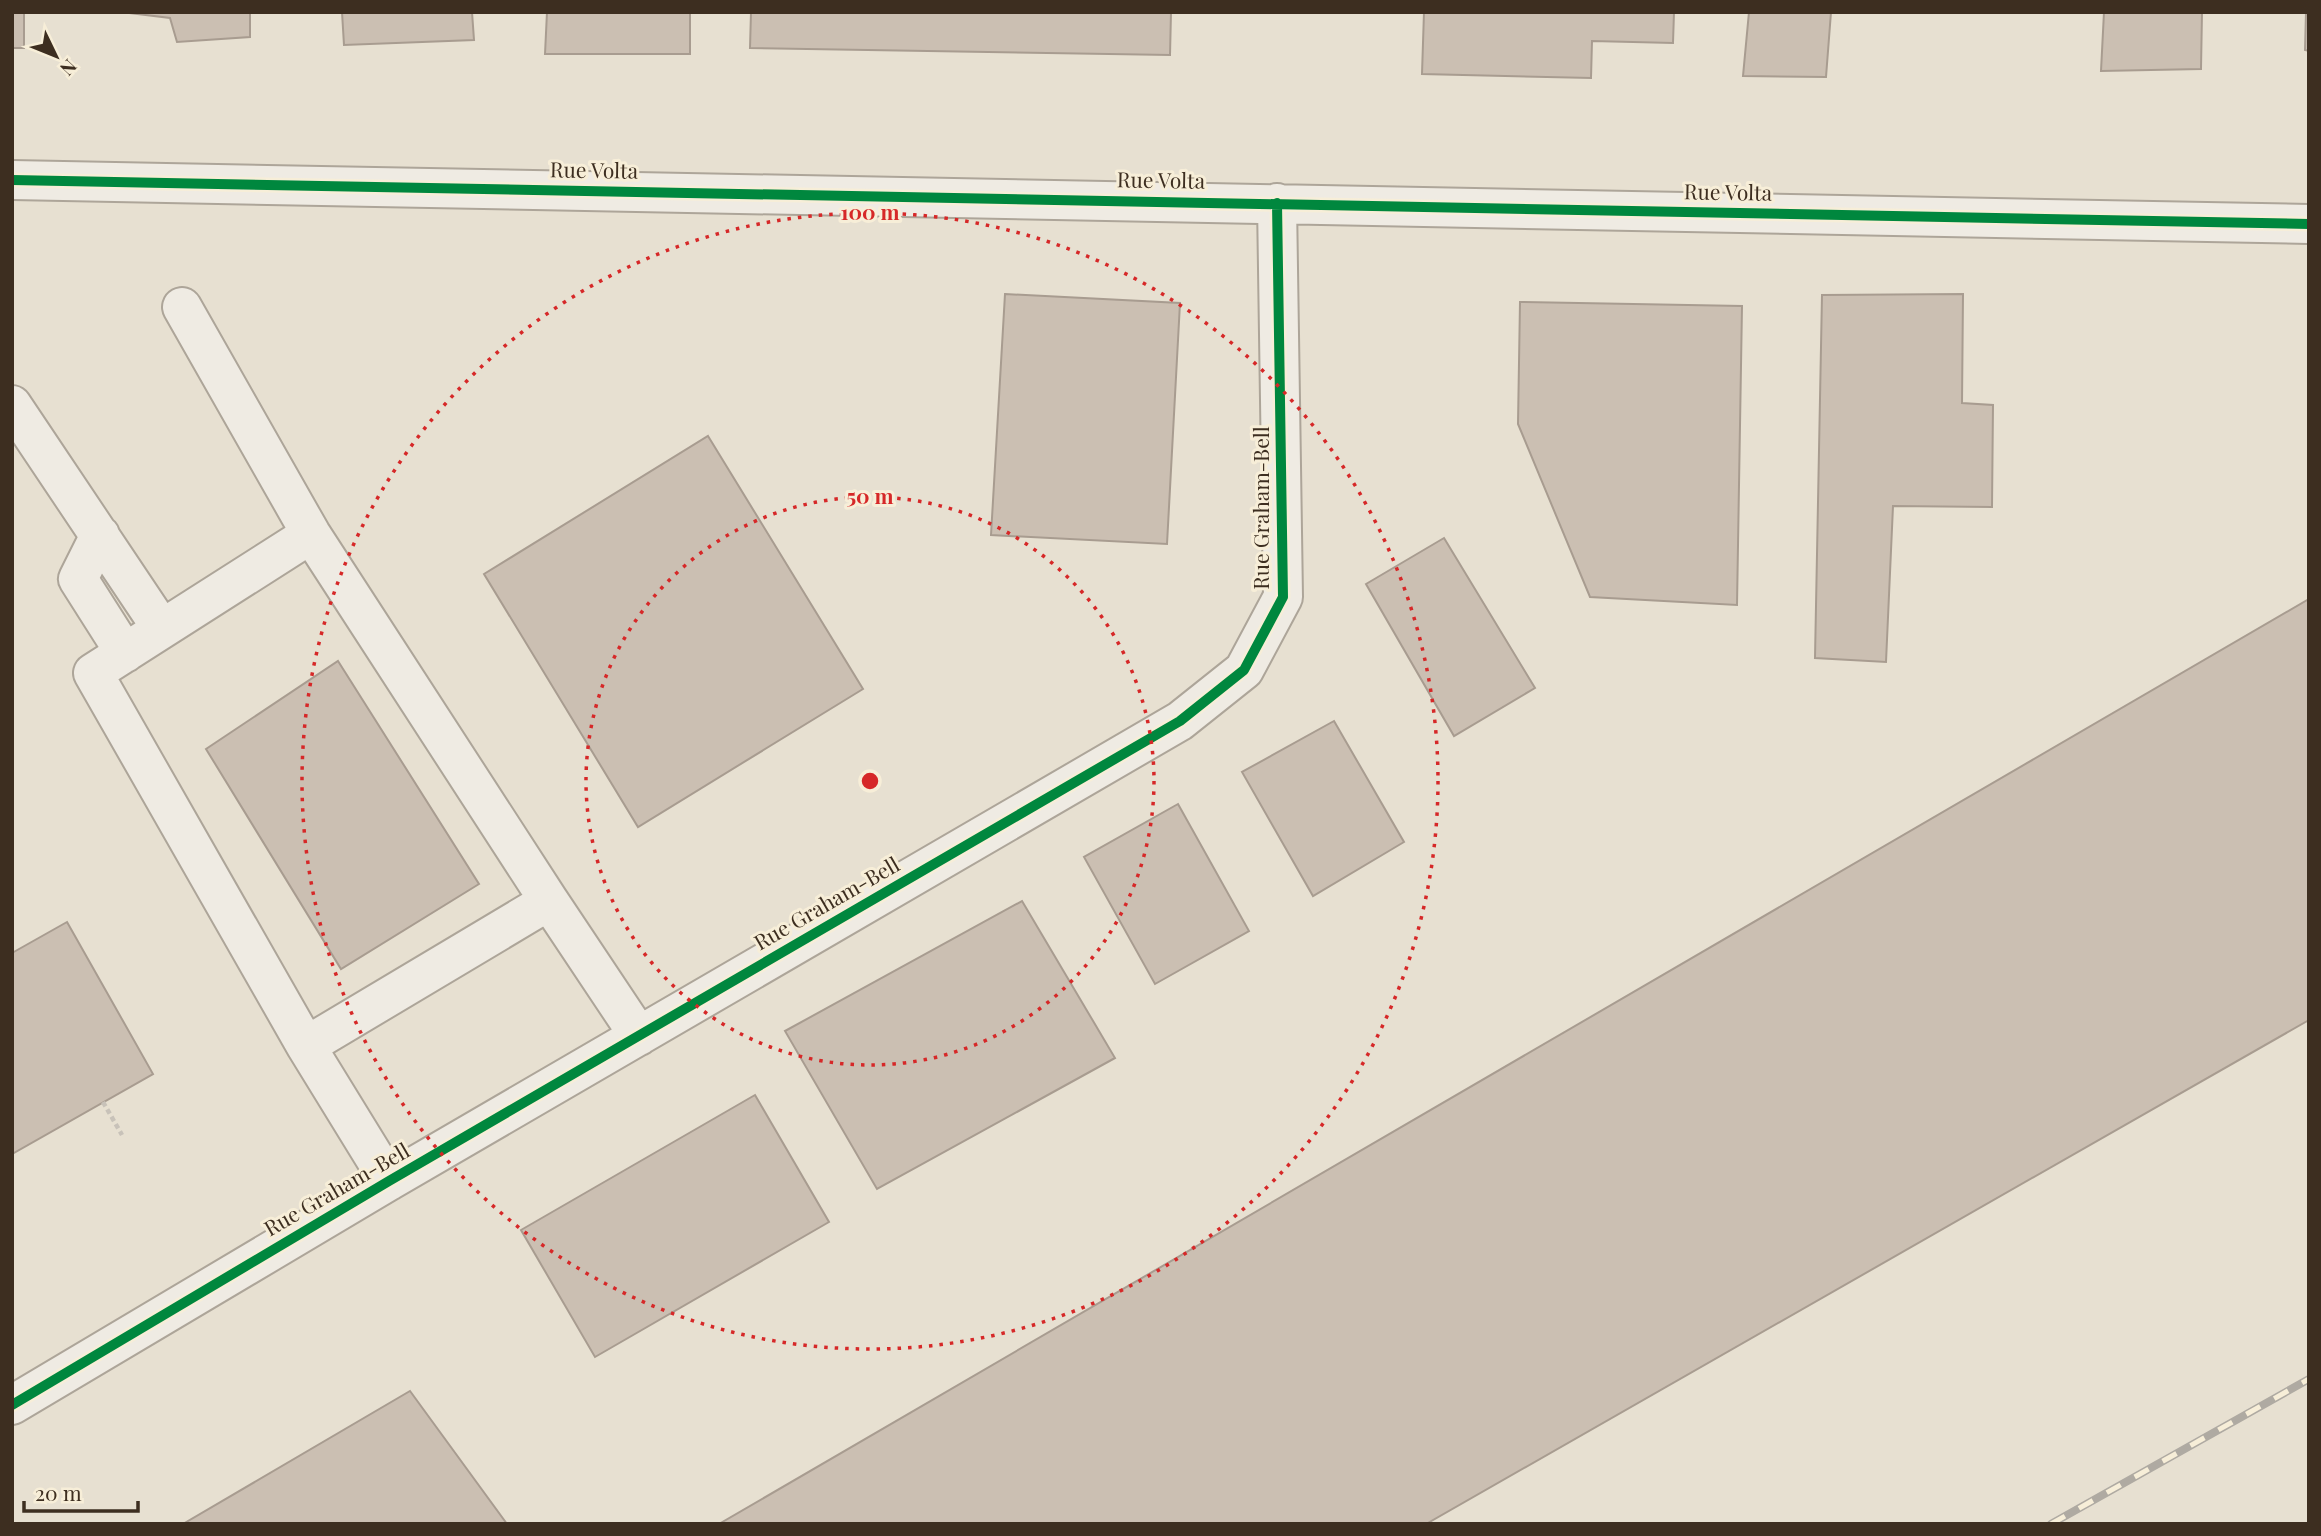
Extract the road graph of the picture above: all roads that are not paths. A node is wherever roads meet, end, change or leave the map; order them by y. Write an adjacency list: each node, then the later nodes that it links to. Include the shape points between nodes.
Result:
1 (12, 180): 2 (street, Rue Volta)
2 (1277, 203): 3 (street, Rue Volta); 11 (street, Rue Graham-Bell, via 1283,597 1244,670 1180,721)
3 (2309, 224)
4 (182, 307): 6 (street)
5 (12, 405): 7 (street)
6 (311, 534): 8 (street); 10 (street)
7 (100, 535): 8 (street); 9 (street, via 78,579)
8 (162, 629): 9 (street)
9 (125, 653): 12 (street, via 93,673)
10 (549, 901): 11 (street); 12 (street)
11 (639, 1036): 13 (street, Rue Graham-Bell)
12 (306, 1046): 13 (street)
13 (390, 1181): 14 (street, Rue Graham-Bell)
14 (12, 1405)

